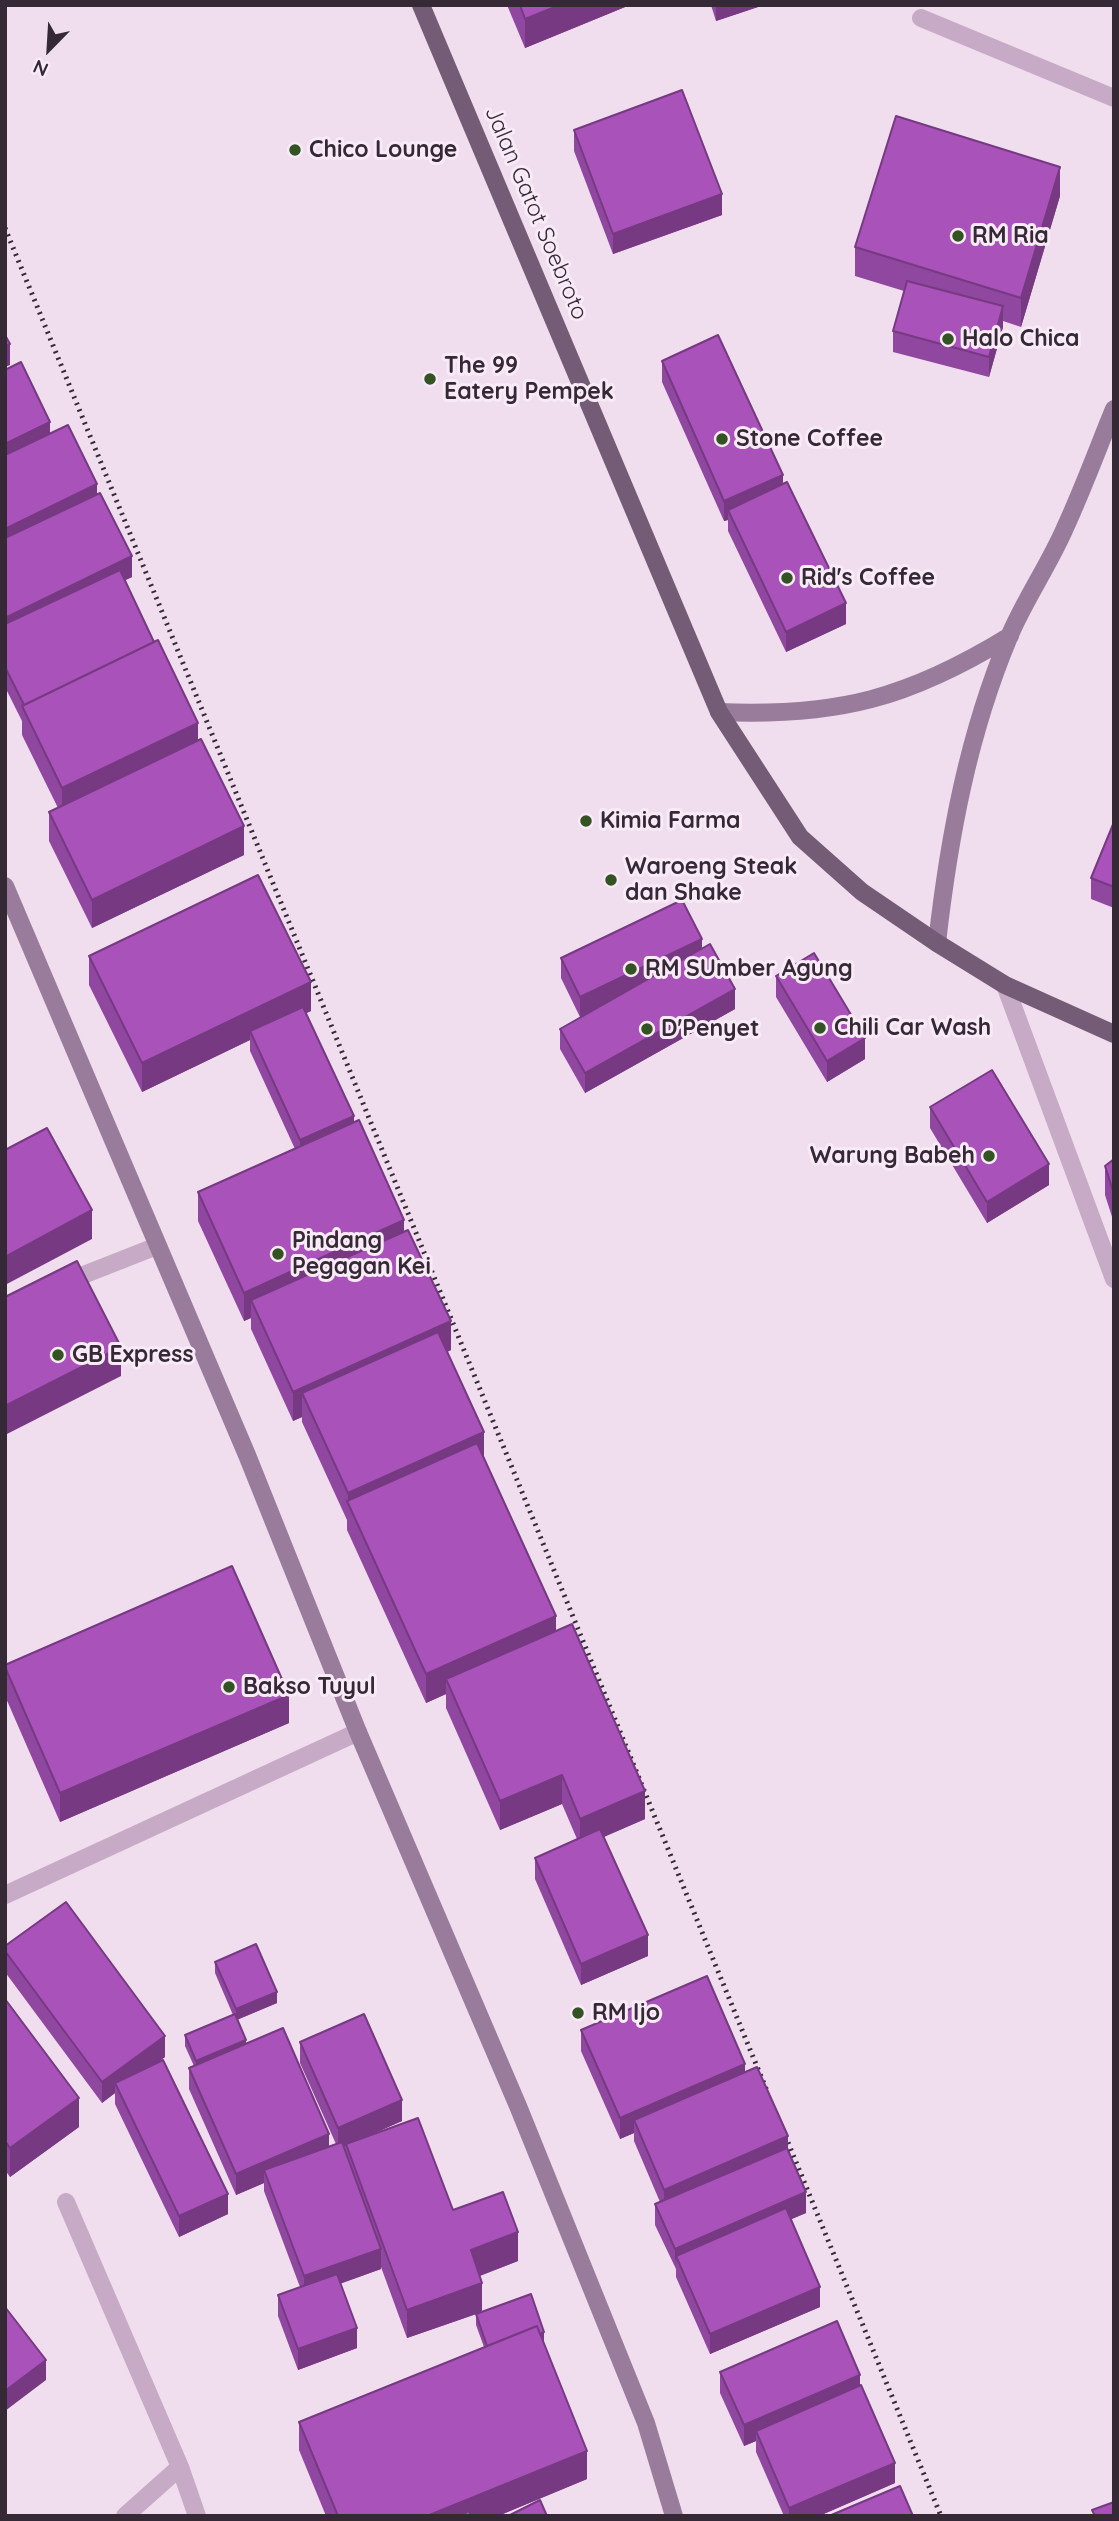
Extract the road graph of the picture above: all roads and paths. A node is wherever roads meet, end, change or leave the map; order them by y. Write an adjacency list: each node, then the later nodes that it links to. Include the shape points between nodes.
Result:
1 (421, 5): 6 (main road, Jalan Gatot Soebroto)
2 (921, 18): 3 (street)
3 (1114, 97)
4 (1114, 409): 5 (street, via 1065,528)
5 (1010, 636): 6 (street, via 957,668 901,692 841,708); 8 (street, via 960,786)
6 (719, 712): 8 (main road, Jalan Gatot Soebroto, via 800,837 862,892)
7 (5, 886): 11 (street)
8 (937, 943): 9 (main road, Jalan Gatot Soebroto)
9 (1005, 985): 10 (main road, Jalan Gatot Soebroto); 12 (street)
10 (1114, 1034)
11 (157, 1246): 13 (street); 14 (street)
12 (1114, 1279)
13 (52, 1288)
14 (359, 1732): 15 (street); 20 (street, via 636,2398)
15 (5, 1895)
16 (66, 2202): 17 (street)
17 (180, 2467): 18 (street); 19 (street)
18 (125, 2516)
19 (197, 2516)
20 (674, 2516)

